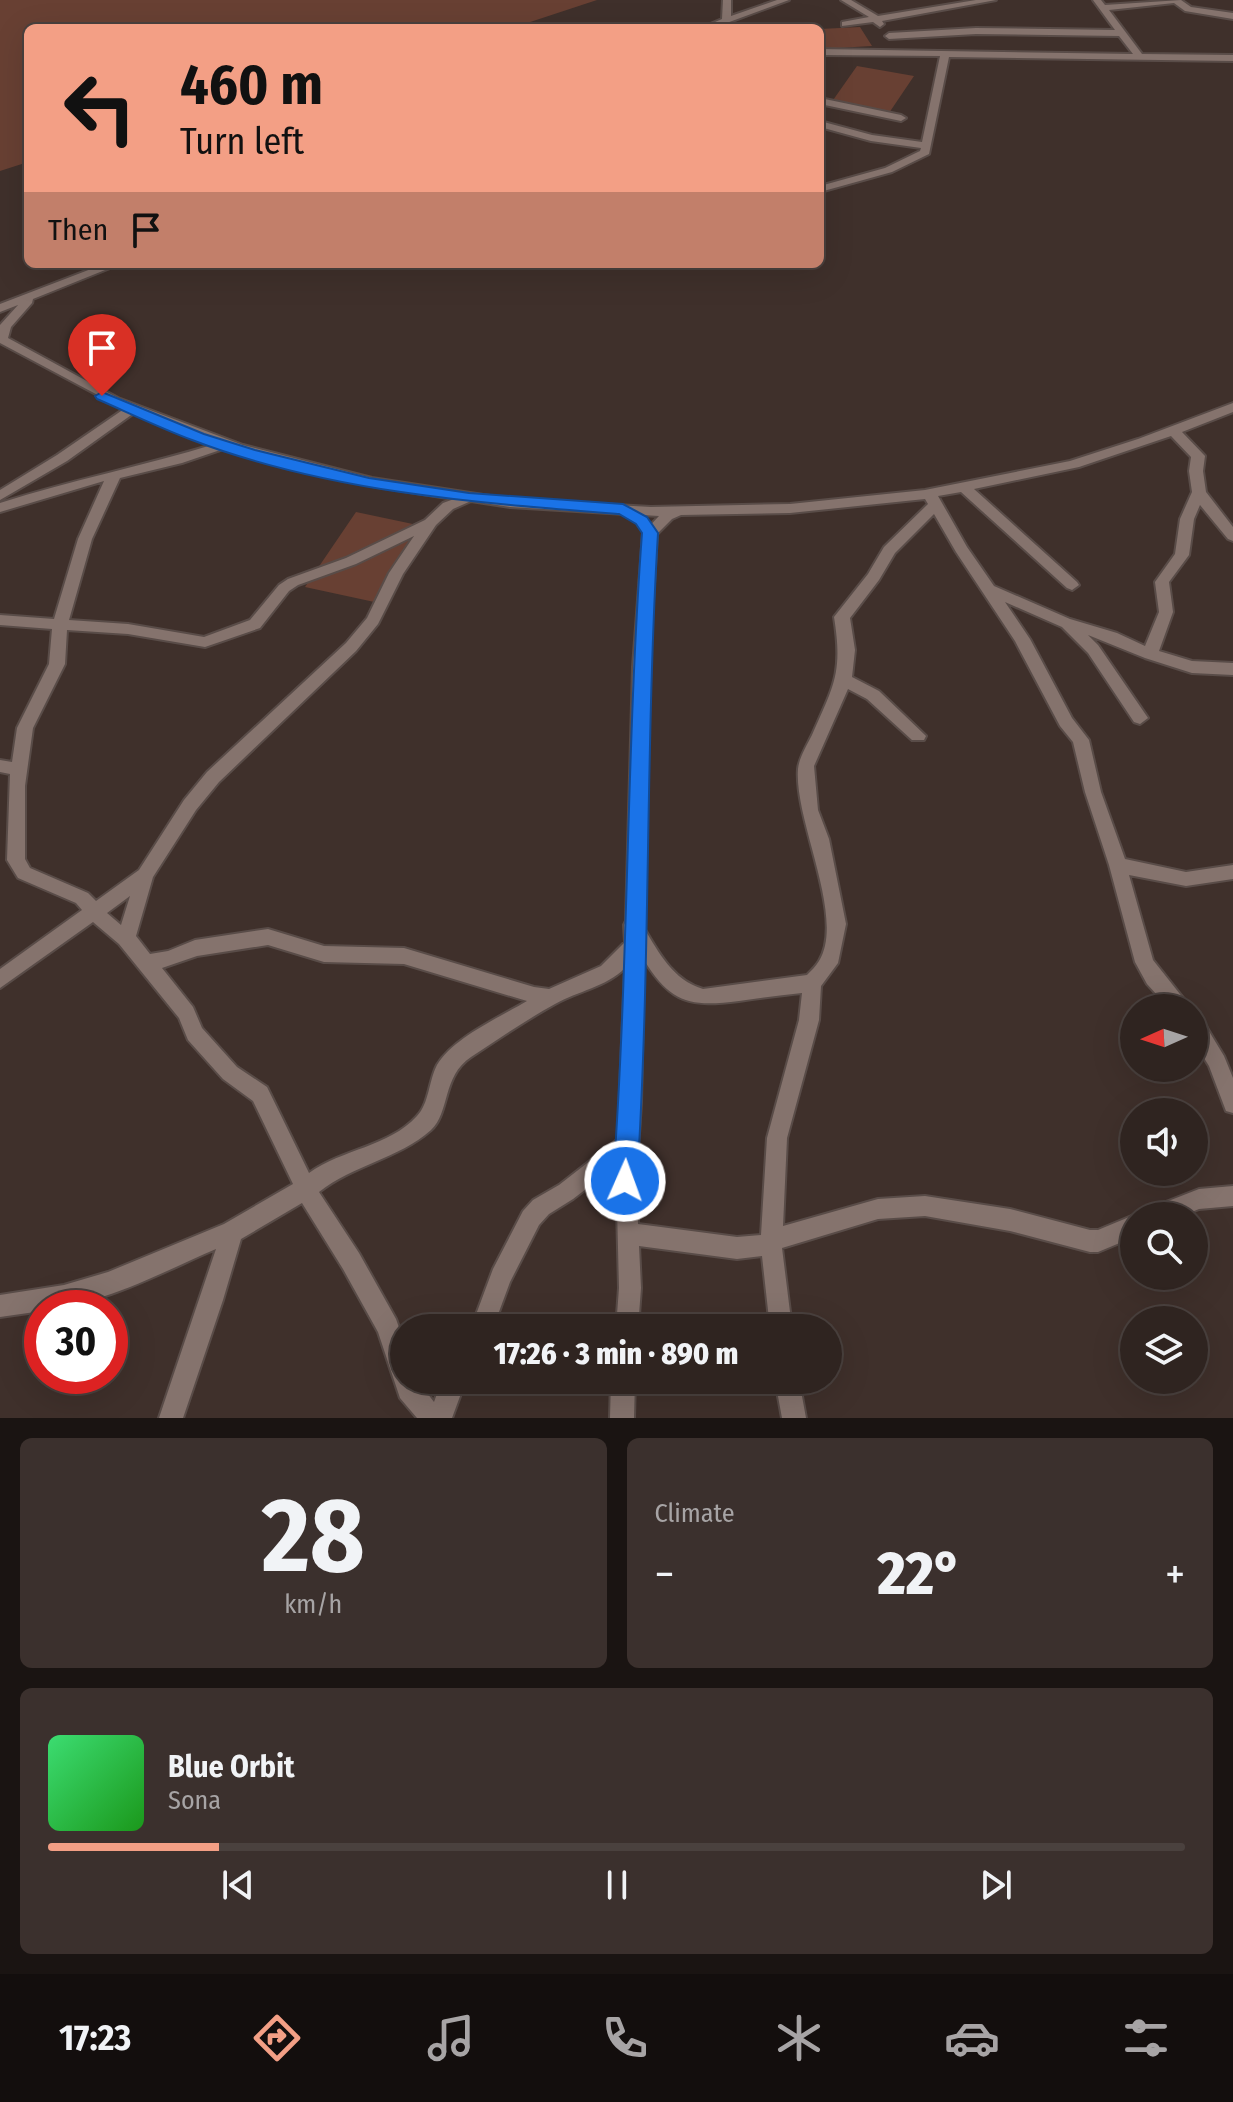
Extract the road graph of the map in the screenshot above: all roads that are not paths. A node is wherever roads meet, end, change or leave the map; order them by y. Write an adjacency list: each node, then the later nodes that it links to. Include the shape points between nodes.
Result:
1 (727, 0): 11 (street)
2 (785, 0): 11 (street)
3 (845, 0): 8 (street)
4 (992, 0): 9 (street)
5 (1097, 0): 7 (street)
6 (1176, 0): 7 (street); 10 (street, via 1188,9)
7 (1105, 8): 16 (street)
8 (865, 11): 9 (street); 12 (street)
9 (912, 15): 12 (street)
10 (1233, 16)
11 (728, 21): 13 (street); 14 (street)
12 (878, 21): 15 (street); 17 (street)
13 (718, 24)
14 (735, 24)
15 (845, 24)
16 (1123, 33): 17 (street); 18 (street)
17 (889, 36): 20 (street)
18 (1134, 47): 22 (street); 23 (street)
19 (824, 52): 20 (street)
20 (906, 52): 21 (street)
21 (945, 53): 22 (street); 29 (street)
22 (1140, 57): 23 (street)
23 (1159, 57): 24 (street)
24 (1233, 58)
25 (824, 102): 26 (street)
26 (847, 108): 27 (street); 28 (street)
27 (901, 118)
28 (825, 126): 29 (street)
29 (927, 146): 30 (street, via 916,159)
30 (824, 188)
31 (104, 268): 32 (street)
32 (36, 295): 33 (street); 34 (street, via 5,326)
33 (0, 308)
34 (1, 339): 36 (street)
35 (1233, 407): 37 (street)
36 (130, 410): 38 (street); 43 (street)
37 (1173, 430): 40 (street, via 1105,455); 42 (street, via 1198,456)
38 (223, 445): 39 (street); 41 (street, via 369,483)
39 (114, 475): 46 (street); 56 (street, via 85,539)
40 (964, 487): 45 (street); 52 (street)
41 (438, 493): 44 (street); 49 (street, via 444,501)
42 (1198, 494): 51 (street); 57 (street, via 1187,519 1182,555 1162,582 1166,612)
43 (0, 496)
44 (469, 498): 47 (street); 49 (street)
45 (932, 499): 48 (street); 53 (street); 59 (street, via 842,617)
46 (0, 508)
47 (623, 509): 48 (street); 50 (street, via 642,520)
48 (680, 511): 50 (street)
49 (437, 516): 56 (street, via 339,566 293,582 255,624 212,641); 66 (street, via 396,573 373,620 324,674 213,777)
50 (650, 533): 68 (street)
51 (1233, 536)
52 (1072, 585)
53 (989, 589): 55 (street); 64 (street, via 1081,740)
54 (0, 620): 56 (street)
55 (1065, 623): 57 (street); 60 (street, via 1093,649)
56 (60, 624): 63 (street, via 57,664 25,728)
57 (1150, 654): 58 (street, via 1192,667)
58 (1233, 669)
59 (844, 680): 61 (street, via 873,695); 73 (street, via 806,766 809,810 837,924 829,963)
60 (1140, 718)
61 (918, 736)
62 (0, 766): 63 (street)
63 (19, 770): 67 (street, via 16,860 24,873 82,898)
64 (1118, 865): 65 (street, via 1186,879); 74 (street, via 1144,962)
65 (1233, 872)
66 (145, 875): 67 (street); 69 (street)
67 (94, 913): 69 (street); 72 (street)
68 (633, 924): 70 (street); 73 (street, via 659,969 691,995)
69 (126, 938): 71 (street)
70 (632, 948): 75 (street, via 608,972); 78 (street)
71 (147, 963): 75 (street, via 195,948 268,937 324,954 404,956); 79 (street, via 186,1013 195,1034 230,1073 260,1094)
72 (0, 980)
73 (812, 983): 85 (street, via 809,1020 777,1138)
74 (1168, 994)
75 (550, 997): 79 (street, via 460,1053 445,1070 427,1121 397,1143 329,1171)
76 (1208, 1047): 77 (street)
77 (1233, 1104)
78 (626, 1145): 84 (street); 87 (street, via 531,1218)
79 (305, 1189): 82 (street); 90 (street)
80 (1233, 1196): 81 (street)
81 (1188, 1202)
82 (232, 1232): 86 (street, via 108,1283); 95 (street)
83 (1120, 1232): 85 (street, via 1090,1241 1010,1220 903,1206 797,1231)
84 (629, 1234): 85 (street, via 737,1248); 88 (street)
85 (771, 1243): 89 (street)
86 (0, 1306)
87 (487, 1314)
88 (627, 1314)
89 (779, 1314)
90 (390, 1334)
91 (411, 1394): 96 (street)
92 (449, 1394): 97 (street)
93 (623, 1394): 98 (street)
94 (790, 1394): 99 (street)
95 (171, 1418)
96 (432, 1418)
97 (440, 1418)
98 (622, 1418)
99 (794, 1418)

